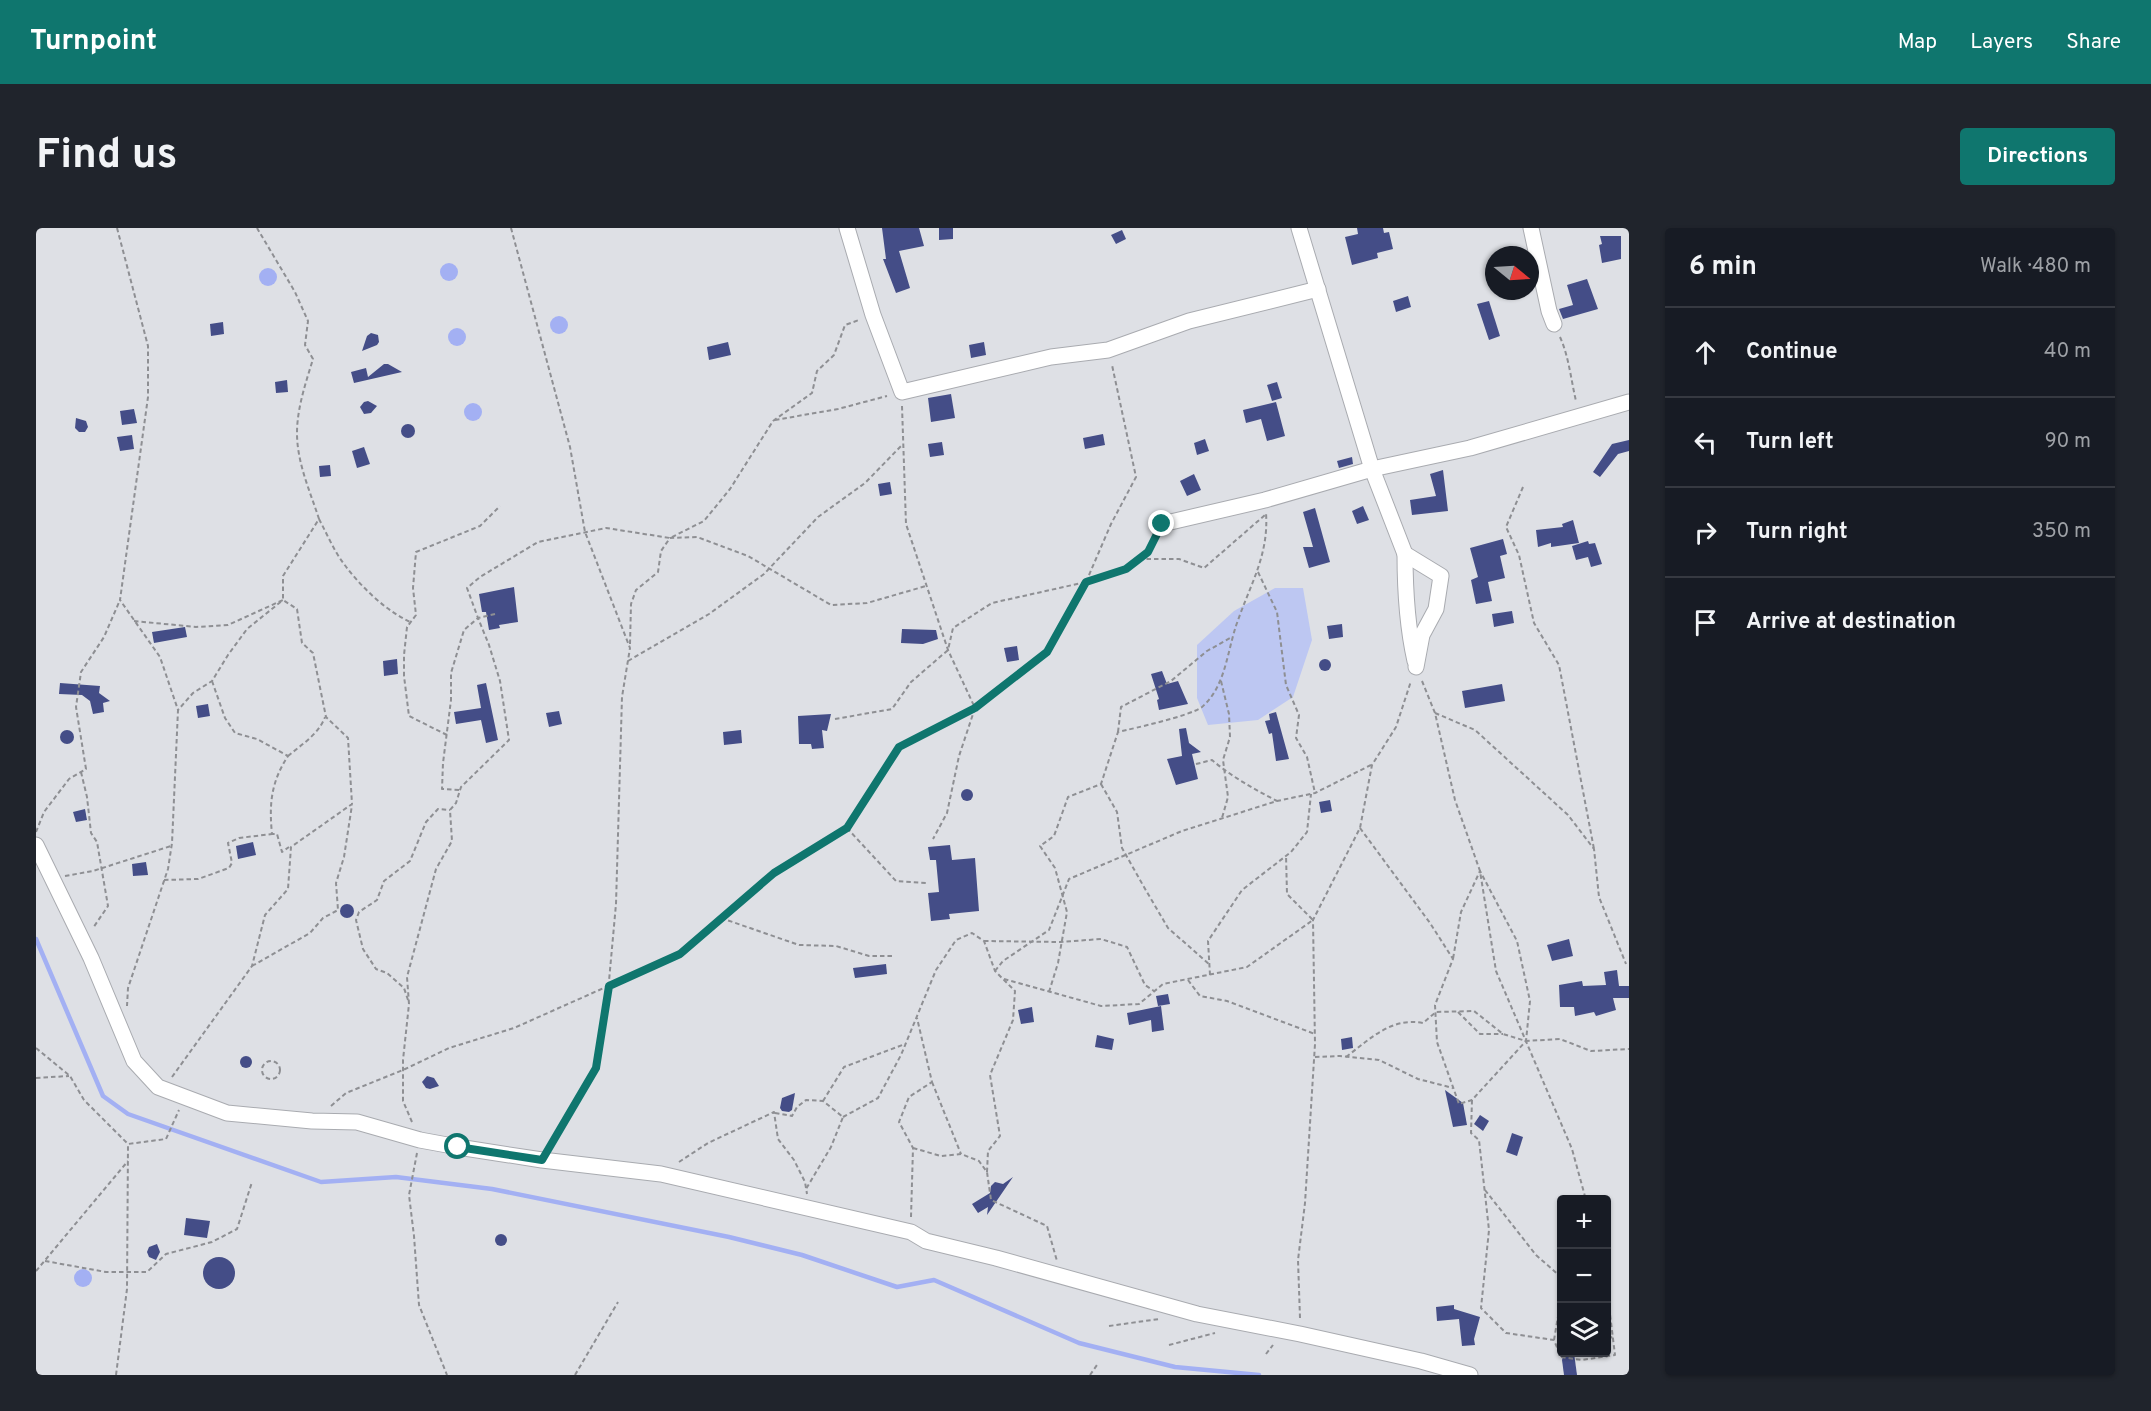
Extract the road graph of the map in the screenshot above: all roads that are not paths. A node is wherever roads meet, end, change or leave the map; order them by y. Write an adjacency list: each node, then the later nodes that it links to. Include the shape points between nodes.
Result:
1 (847, 228): 4 (street, via 873,315 902,392 1051,357 1108,350 1189,321)
2 (1299, 228): 4 (street)
3 (1531, 228): 5 (street)
4 (1318, 289): 7 (street)
5 (1554, 324)
6 (1629, 402): 7 (street, via 1470,448)
7 (1372, 470): 8 (street, via 1265,507); 9 (street)
8 (1162, 524)
9 (1405, 554): 9 (street, via 1408,624 1416,667 1422,635 1436,609 1441,576)
10 (36, 845): 11 (street, via 92,958 134,1061 158,1087 227,1113 357,1122 420,1140 661,1174 911,1232 926,1241 1197,1314)
11 (1470, 1375)

